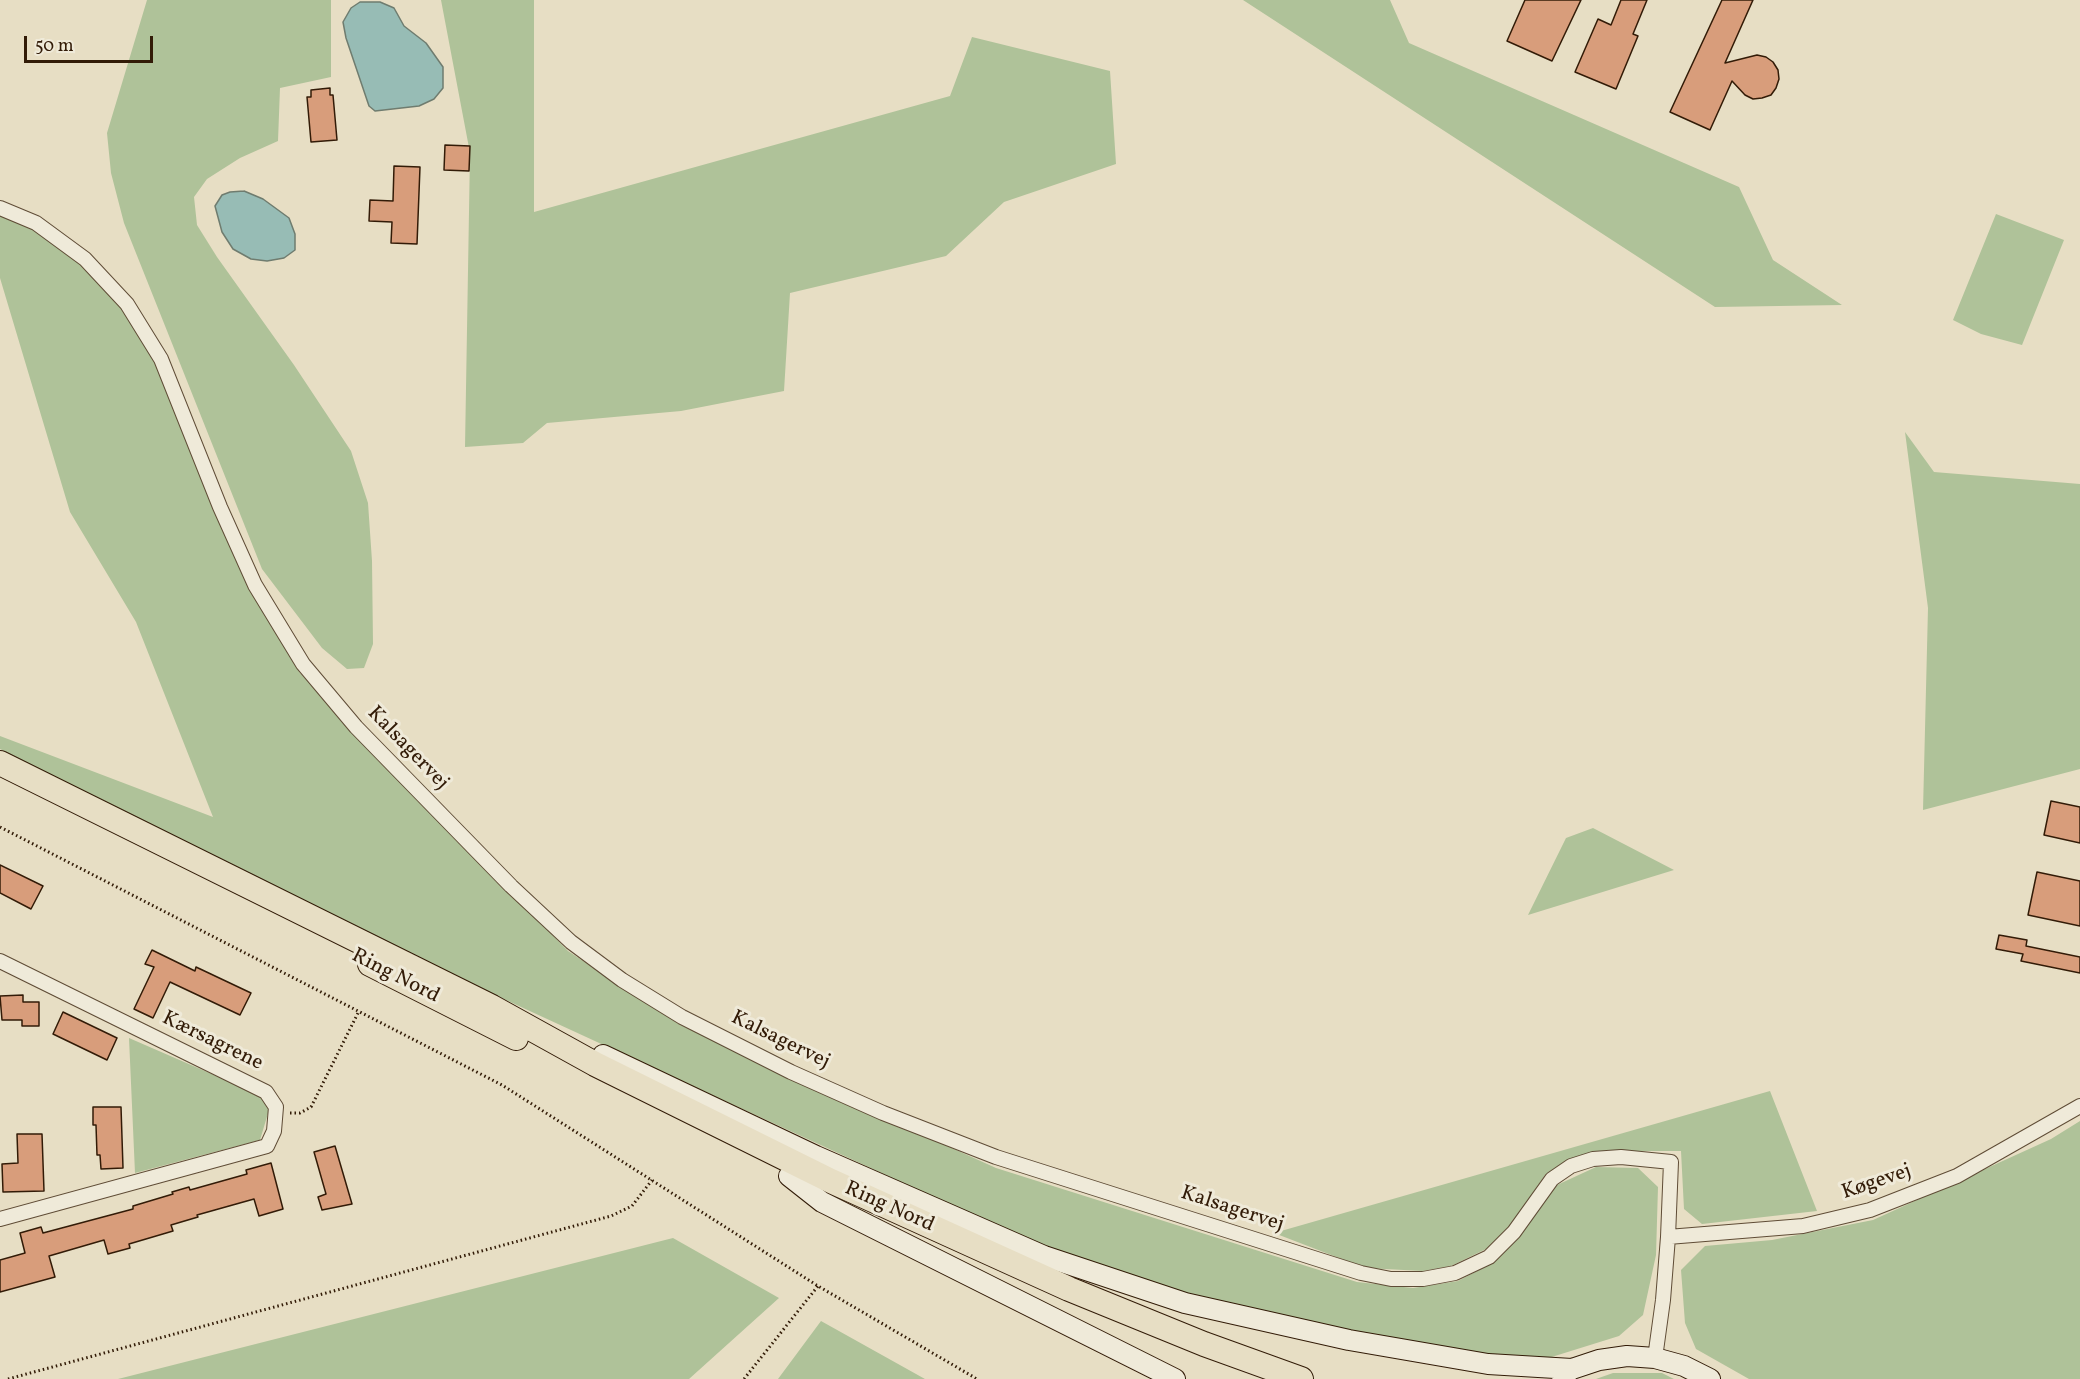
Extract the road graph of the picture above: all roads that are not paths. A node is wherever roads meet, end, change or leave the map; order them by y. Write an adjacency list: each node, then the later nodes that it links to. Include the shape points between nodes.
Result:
1 (0, 208): 9 (street, Kalsagervej, via 36,223 85,259 127,304 161,359 255,585 303,664 356,727 511,886 563,934 622,980 672,1011 883,1113 996,1156 1361,1273 1391,1279 1423,1279 1455,1273 1489,1257 1514,1232 1552,1179 1571,1166 1593,1159 1620,1157 1671,1162)
2 (0, 763): 5 (highway, Ring Nord)
3 (0, 780): 7 (highway, Ring Nord)
4 (0, 962): 8 (street, Kærsagrene, via 266,1092 276,1107 274,1131 267,1146)
5 (492, 1007): 11 (main road, via 1044,1256 1185,1303 1349,1340); 14 (highway, Ring Nord, via 596,1064 831,1181 1069,1289)
6 (2080, 1106): 9 (street, Køgevej, via 1957,1176 1870,1210 1803,1226)
7 (789, 1176): 12 (main road, via 822,1202); 13 (highway, Ring Nord, via 1064,1301)
8 (0, 1219)
9 (1668, 1237): 10 (street, Kalsagervej)
10 (1655, 1358): 11 (main road, via 1599,1360); 15 (main road)
11 (1564, 1374)
12 (1175, 1379)
13 (1262, 1379)
14 (1300, 1379)
15 (1710, 1379)

